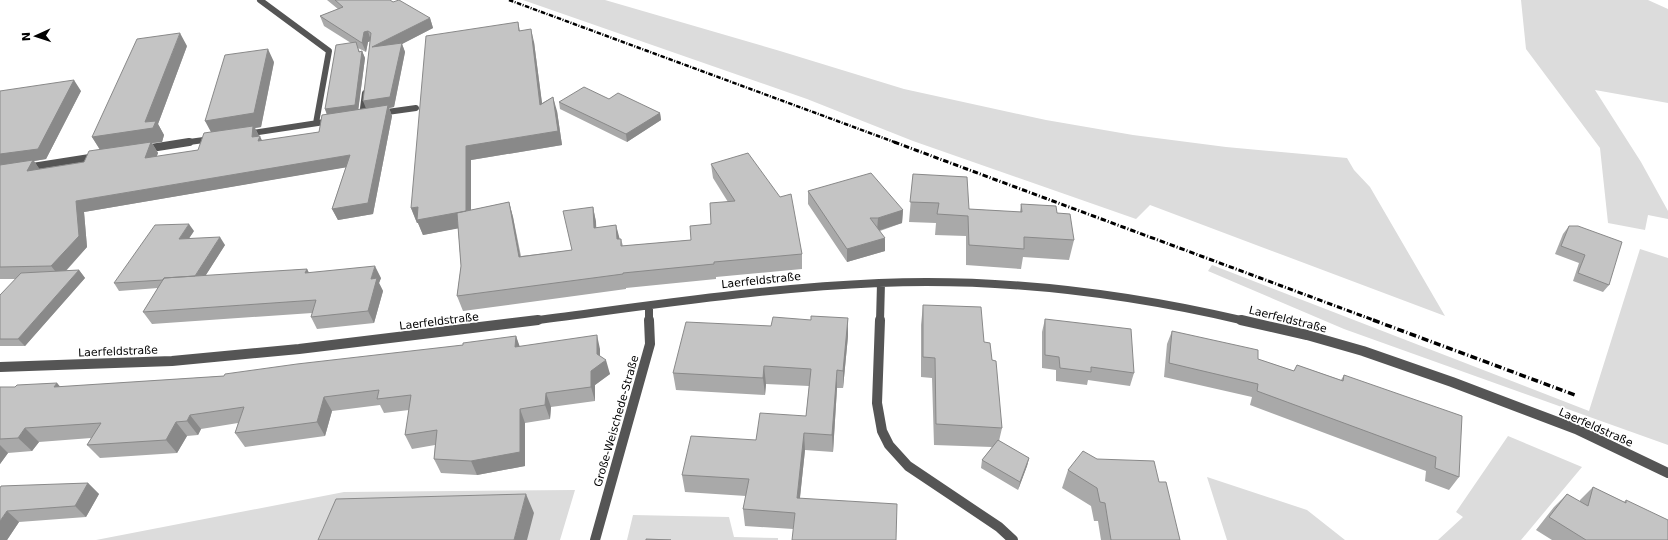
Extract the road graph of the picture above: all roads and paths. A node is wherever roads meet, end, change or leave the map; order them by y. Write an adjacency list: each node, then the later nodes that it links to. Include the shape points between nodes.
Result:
1 (260, 0): 7 (street, via 329,51)
2 (366, 84): 4 (street)
3 (416, 108): 4 (street)
4 (362, 116): 5 (street)
5 (354, 117)
6 (339, 120): 7 (street)
7 (316, 123): 8 (street)
8 (238, 135)
9 (215, 139): 10 (street)
10 (138, 150)
11 (101, 156): 12 (street)
12 (16, 169)
13 (881, 283): 14 (street, Laerfeldstraße, via 808,287); 16 (street, Laerfeldstraße, via 990,284 1111,296 1212,313 1307,335 1363,350 1576,429); 18 (street, via 877,403 878,422 885,441 894,454 908,466 999,527)
14 (649, 306): 15 (street, Laerfeldstraße, via 402,337 172,361); 17 (street, Große-Weischede-Straße, via 650,344)
15 (0, 367)
16 (1668, 473)
17 (595, 540)
18 (1013, 540)

